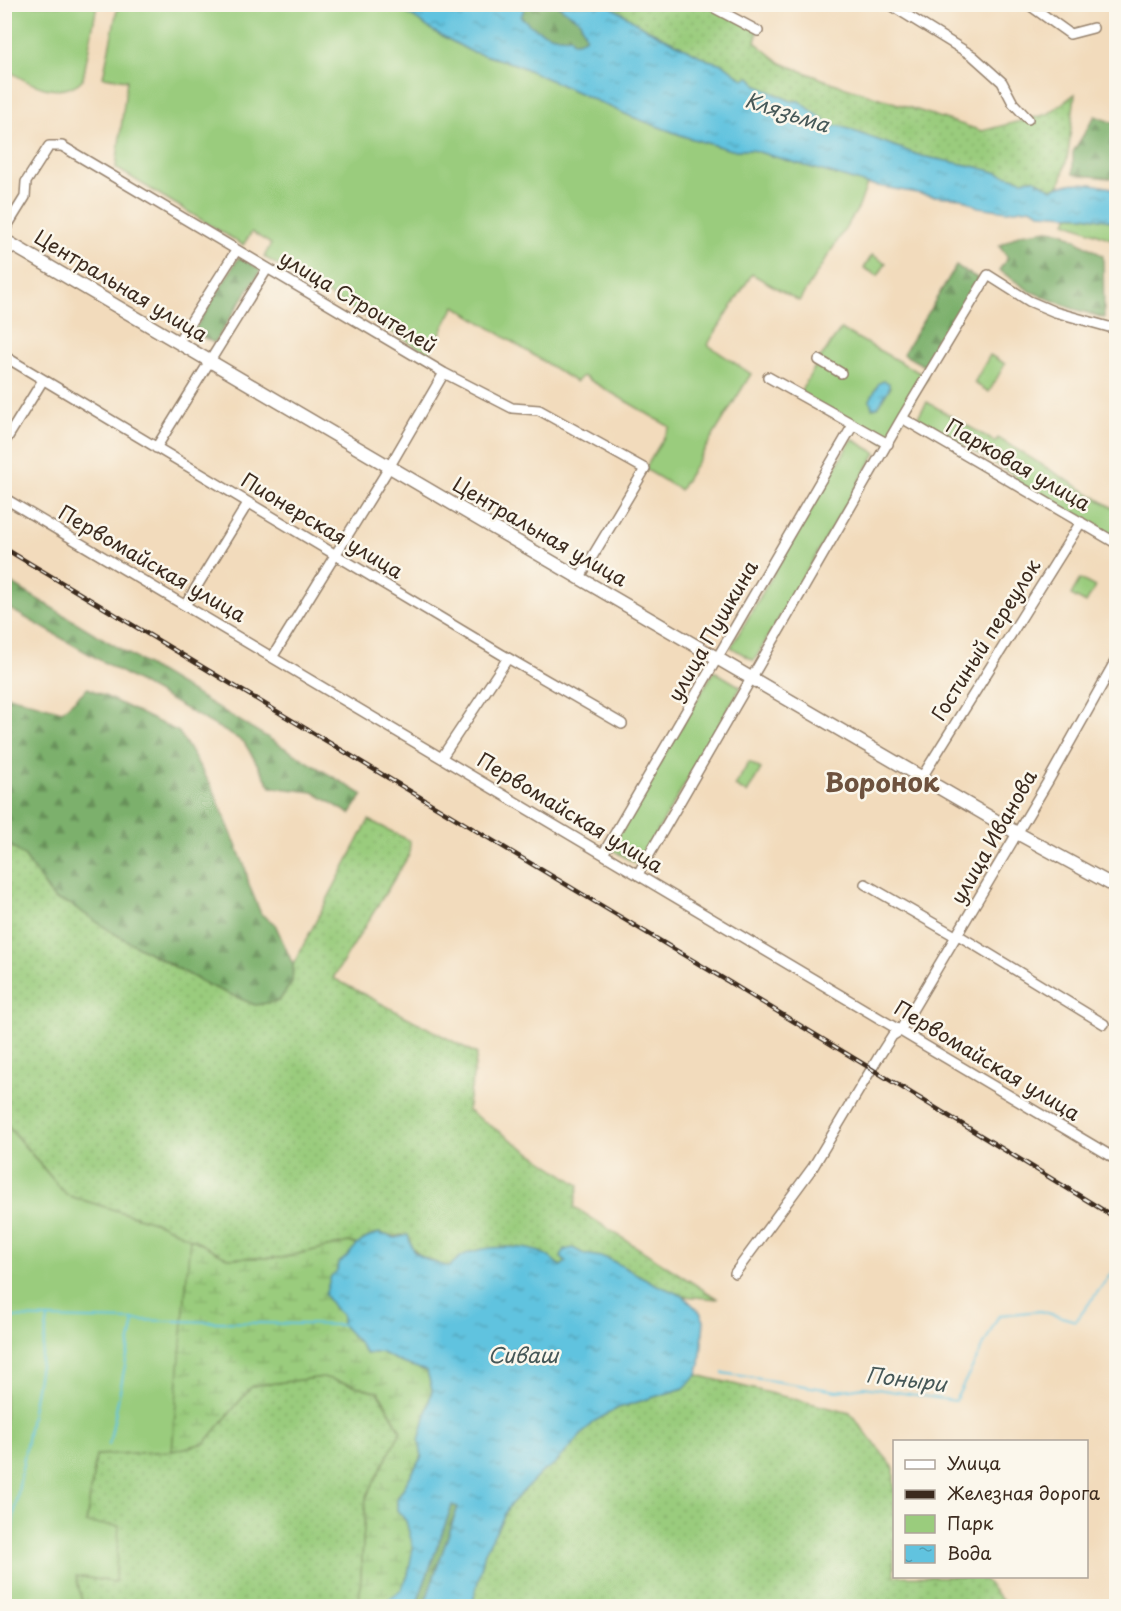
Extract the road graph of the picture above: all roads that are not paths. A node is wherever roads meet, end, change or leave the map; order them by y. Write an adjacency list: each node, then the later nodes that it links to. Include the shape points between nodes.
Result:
1 (707, 4): 5 (street)
2 (890, 4): 6 (street, via 974,56 1002,82 1013,103)
3 (1028, 4): 4 (street, via 1070,34)
4 (1093, 28)
5 (758, 31)
6 (1028, 118)
7 (4, 231): 9 (street, улица Строителей, via 25,196 26,182 49,146 62,146)
8 (4, 240): 12 (main road, Центральная улица)
9 (236, 251): 10 (street, улица Строителей); 12 (street)
10 (267, 269): 15 (street); 16 (street, улица Строителей)
11 (1116, 329): 20 (street, via 1054,312 988,275)
12 (178, 342): 15 (main road, Центральная улица)
13 (4, 356): 19 (street, Пионерская улица)
14 (819, 360): 17 (street)
15 (210, 361): 24 (street); 25 (main road, Центральная улица)
16 (444, 373): 25 (street); 31 (street, улица Строителей, via 512,408 539,410 645,469)
17 (841, 373)
18 (768, 377): 21 (street)
19 (43, 380): 22 (street); 24 (street, Пионерская улица)
20 (902, 418): 23 (street); 28 (street, Парковая улица)
21 (854, 425): 23 (street); 35 (street, улица Пушкина)
22 (4, 443)
23 (888, 444): 37 (street)
24 (156, 448): 27 (street, Пионерская улица)
25 (390, 467): 30 (street); 31 (main road, Центральная улица)
26 (4, 498): 32 (street, Первомайская улица)
27 (248, 503): 30 (street, Пионерская улица); 32 (street)
28 (1081, 522): 29 (street, Парковая улица); 40 (street, Гостиный переулок)
29 (1116, 543)
30 (335, 554): 33 (street); 34 (street, Пионерская улица)
31 (580, 577): 35 (main road, Центральная улица)
32 (186, 604): 33 (street, Первомайская улица)
33 (273, 656): 39 (street, Первомайская улица)
34 (508, 658): 38 (street, Пионерская улица); 39 (street)
35 (719, 658): 37 (main road, Центральная улица); 42 (street, улица Пушкина)
36 (1116, 660): 41 (street, улица Иванова)
37 (752, 678): 40 (main road, Центральная улица); 44 (street)
38 (622, 724)
39 (442, 757): 42 (street, Первомайская улица)
40 (922, 777): 41 (main road, Центральная улица)
41 (1017, 833): 43 (main road, Центральная улица); 48 (street, улица Иванова)
42 (603, 854): 44 (street, Первомайская улица)
43 (1056, 856): 46 (main road, Центральная улица); 47 (main road, Центральная улица)
44 (638, 874): 50 (street, Первомайская улица)
45 (865, 884): 48 (street)
46 (1116, 887)
47 (1116, 896)
48 (957, 936): 49 (street); 50 (street, улица Иванова)
49 (1104, 1024)
50 (900, 1031): 51 (street, Первомайская улица); 52 (street, улица Иванова, via 892,1036 813,1167)
51 (1116, 1158)
52 (735, 1273)

